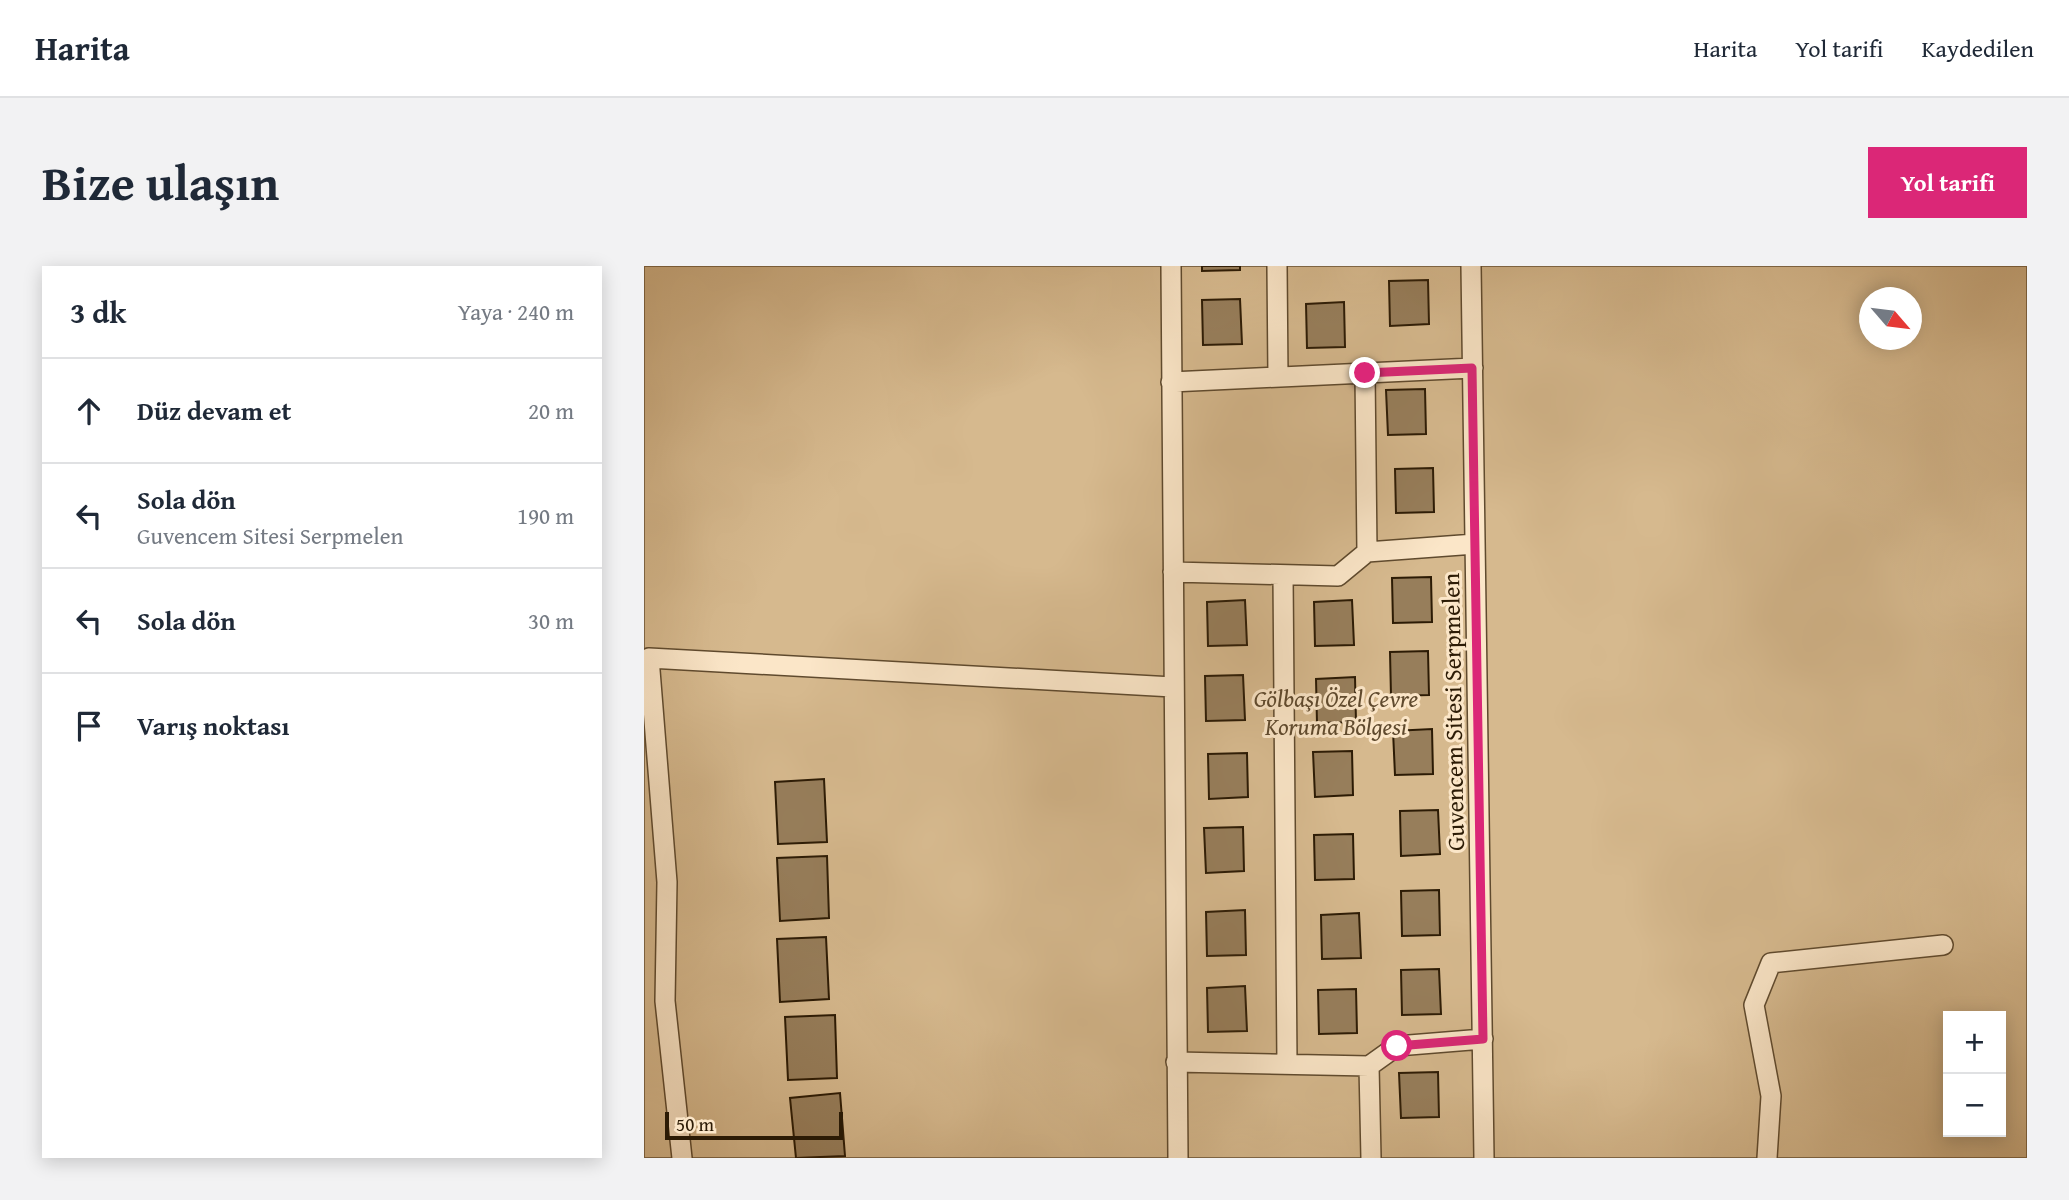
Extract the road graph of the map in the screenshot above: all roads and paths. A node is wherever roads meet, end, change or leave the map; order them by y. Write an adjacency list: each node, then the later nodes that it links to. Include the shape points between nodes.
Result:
1 (1171, 266): 7 (street)
2 (1277, 266): 6 (street)
3 (1471, 266): 4 (street, Guvencem Sitesi Serpmelen)
4 (1472, 368): 5 (street); 8 (street, Guvencem Sitesi Serpmelen)
5 (1365, 373): 6 (street); 9 (street)
6 (1278, 377): 7 (street)
7 (1171, 382): 10 (street)
8 (1475, 544): 9 (street); 14 (street, Guvencem Sitesi Serpmelen)
9 (1367, 552): 11 (street, via 1338,576)
10 (1172, 572): 11 (street); 12 (street)
11 (1283, 575): 16 (street)
12 (1173, 687): 15 (street); 18 (street, via 649,657 667,882 665,1001)
13 (1943, 946): 22 (street, via 1771,963 1754,1005 1771,1096)
14 (1483, 1039): 17 (street, via 1397,1046); 21 (street, Guvencem Sitesi Serpmelen)
15 (1176, 1062): 16 (street); 19 (street)
16 (1287, 1064): 17 (street)
17 (1369, 1066): 20 (street)
18 (682, 1158)
19 (1178, 1158)
20 (1371, 1158)
21 (1484, 1158)
22 (1767, 1158)

